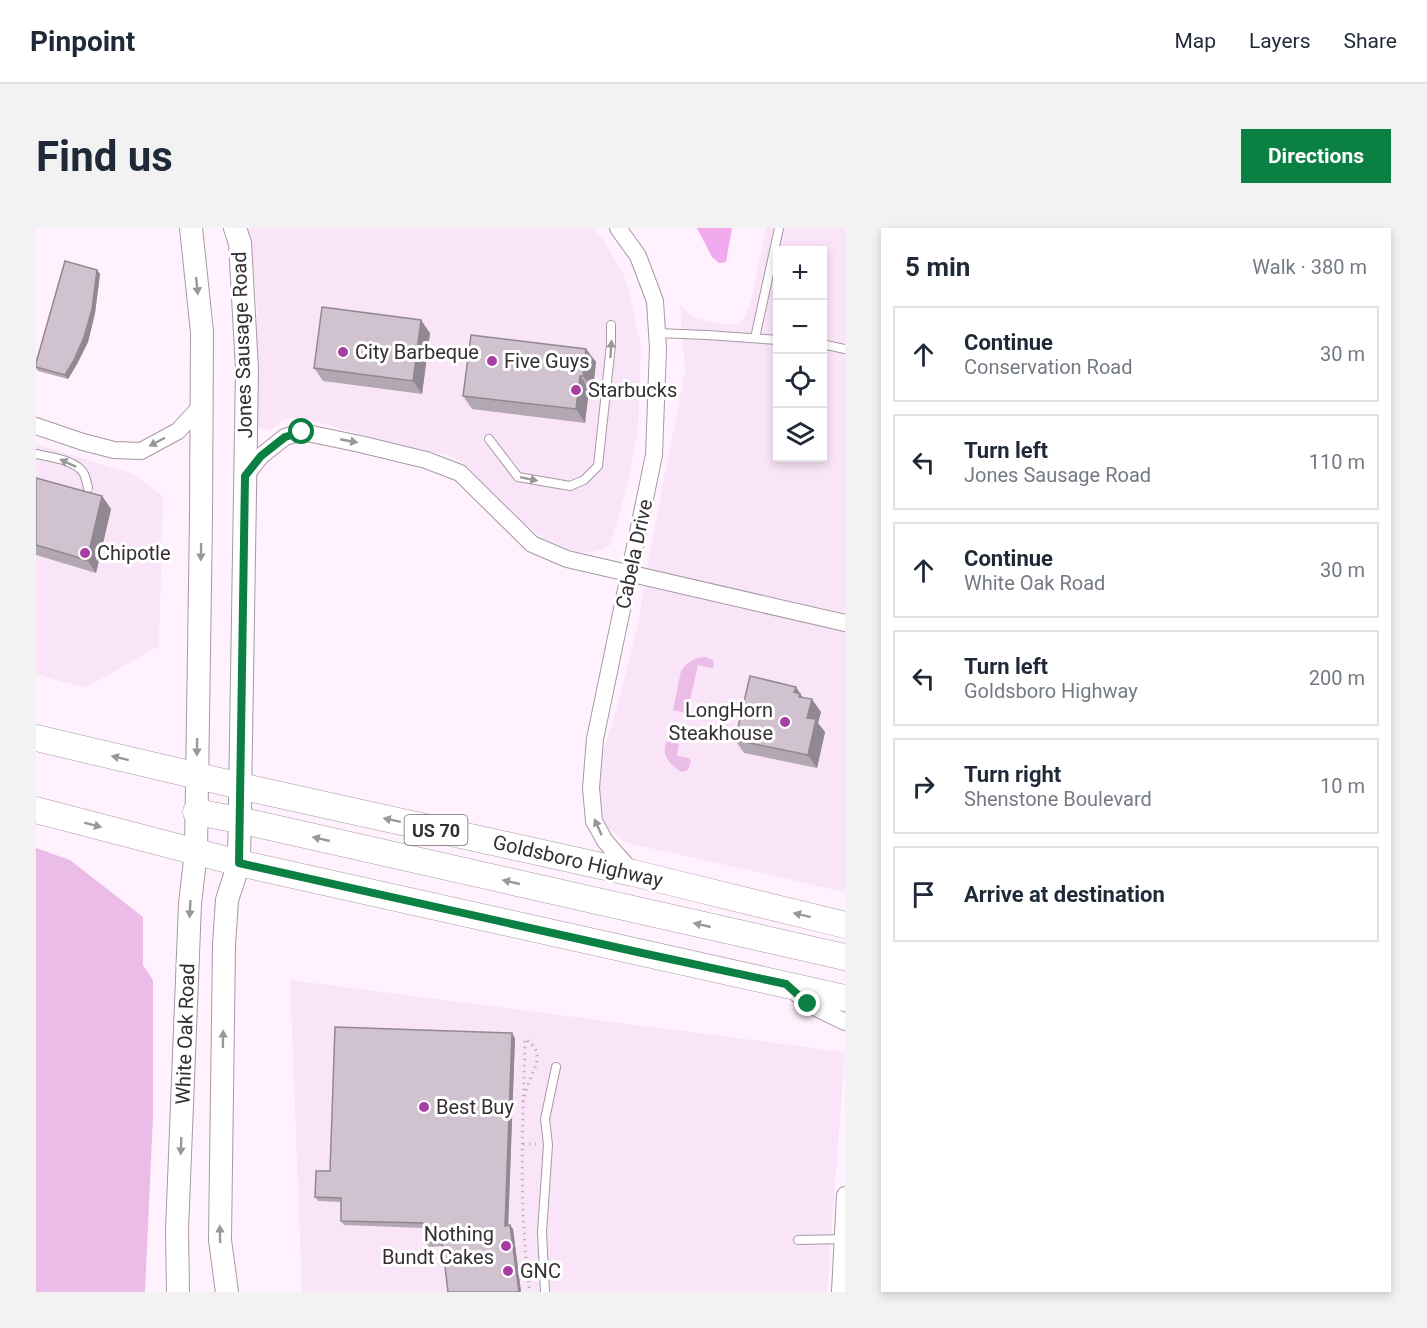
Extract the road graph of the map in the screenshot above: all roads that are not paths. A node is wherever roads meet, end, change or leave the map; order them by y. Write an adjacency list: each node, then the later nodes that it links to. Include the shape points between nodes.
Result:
1 (191, 228): 11 (main road, Jones Sausage Road, one-way to 11, via 202,332)
2 (235, 228): 15 (main road, Jones Sausage Road, via 240,243 247,369)
3 (618, 228): 6 (street, Cabela Drive, via 638,256 645,274 655,301)
4 (779, 228): 7 (lane)
5 (611, 325): 13 (lane, one-way to 5, via 518,477 570,486 584,480 598,466)
6 (657, 333): 7 (lane); 17 (street, Cabela Drive, via 654,454)
7 (755, 338): 8 (lane)
8 (773, 340)
9 (827, 345): 10 (lane)
10 (845, 349)
11 (201, 406): 12 (street, one-way to 12, via 178,431 141,451 114,450); 20 (main road, Jones Sausage Road, one-way to 20)
12 (36, 426)
13 (489, 439)
14 (36, 454): 16 (lane, one-way to 14, via 84,472 76,466)
15 (245, 476): 17 (street, one-way to 17, via 261,456 285,437 302,432 426,459 459,473 532,544 567,559); 21 (main road, Jones Sausage Road)
16 (88, 488)
17 (630, 573): 18 (street); 27 (street, Cabela Drive, one-way to 17, via 604,841 594,821 591,788 595,739)
18 (845, 623)
19 (36, 738): 20 (main road, US 70, one-way to 19)
20 (197, 777): 21 (main road, US 70); 23 (main road, White Oak Road)
21 (239, 786): 24 (main road, White Oak Road); 27 (main road, Goldsboro Highway / US 70, one-way to 21)
22 (36, 810): 25 (main road, one-way to 25)
23 (196, 812): 24 (main road); 25 (main road, White Oak Road)
24 (239, 820): 26 (main road, White Oak Road); 29 (main road, one-way to 24)
25 (196, 851): 26 (main road); 37 (main road, White Oak Road, one-way to 37, via 190,904)
26 (239, 863): 30 (main road); 38 (main road, White Oak Road, one-way to 26, via 220,1240 224,945 227,900)
27 (633, 873): 28 (main road, Goldsboro Highway / US 70, one-way to 27)
28 (845, 925)
29 (845, 957)
30 (786, 984): 31 (main road); 32 (street, via 808,1004)
31 (845, 998)
32 (845, 1022)
33 (556, 1067): 39 (lane, via 545,1119)
34 (845, 1195): 35 (street)
35 (843, 1239): 36 (lane); 40 (street)
36 (798, 1240)
37 (178, 1292)
38 (227, 1292)
39 (545, 1292)
40 (840, 1292)

